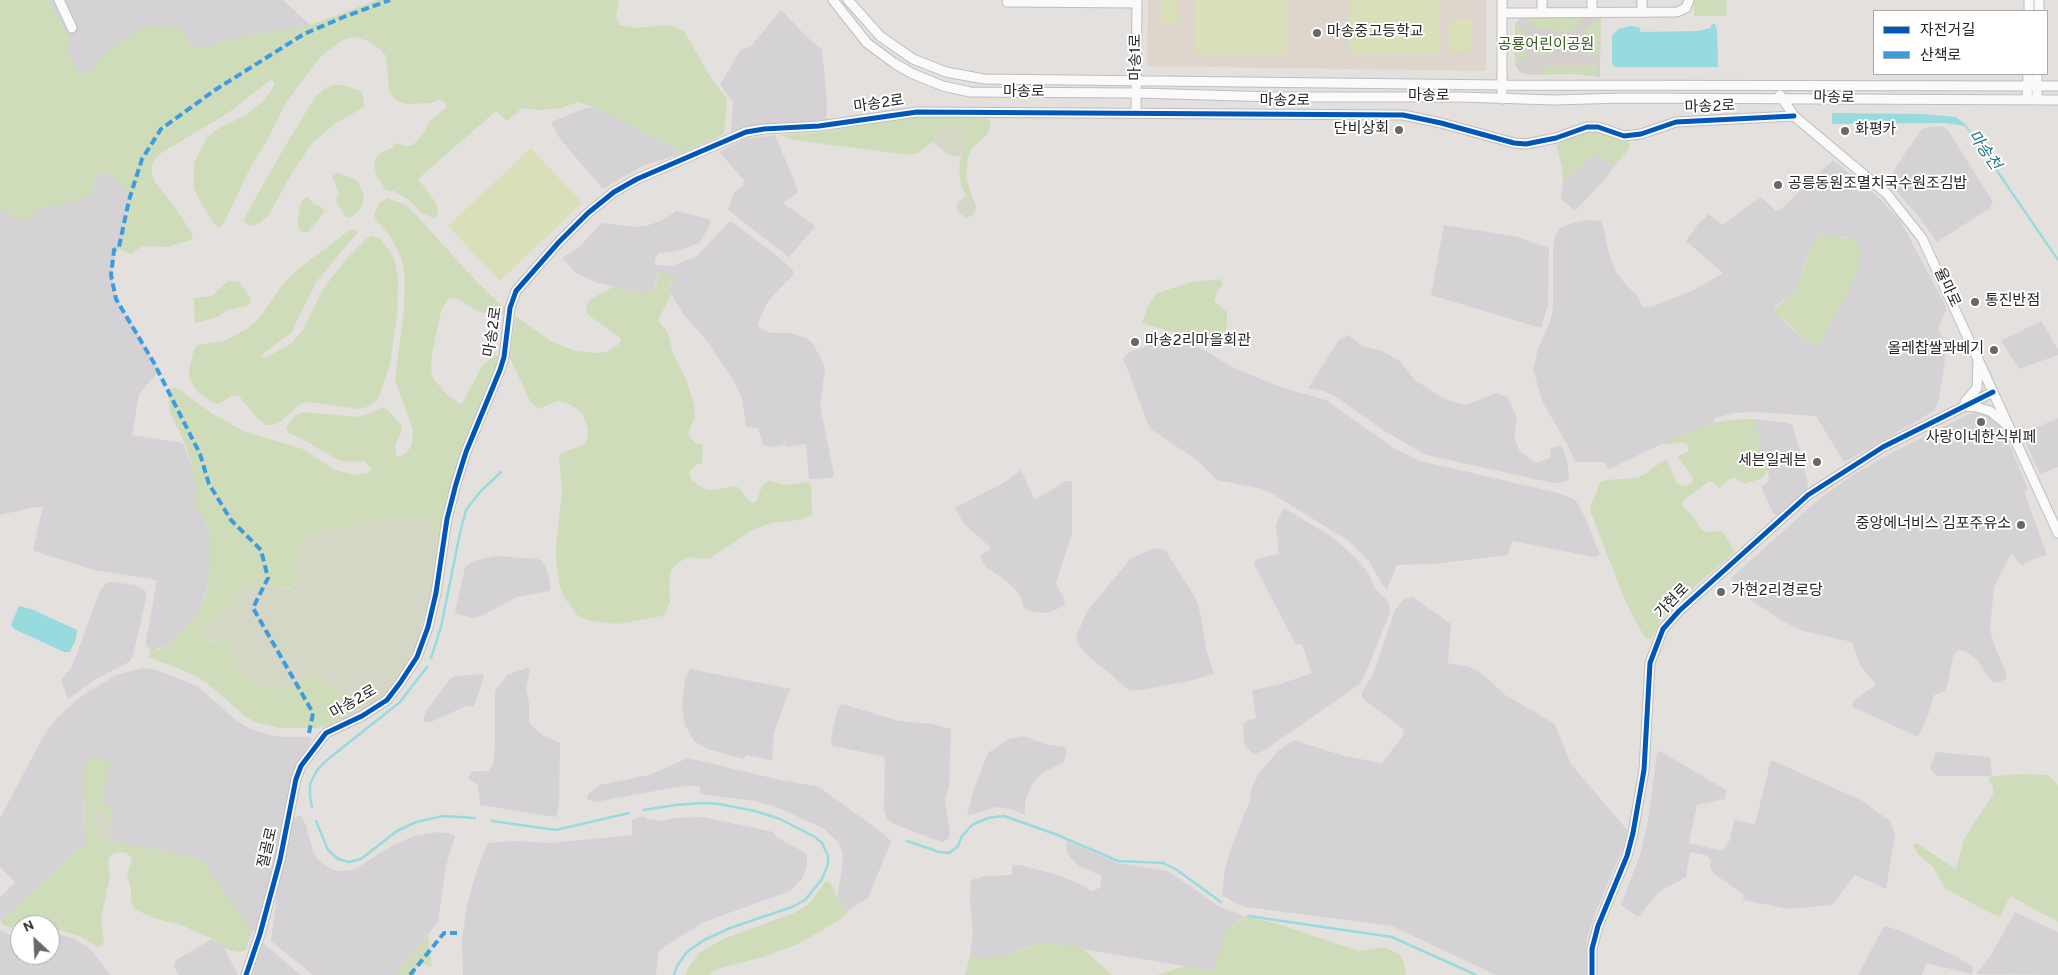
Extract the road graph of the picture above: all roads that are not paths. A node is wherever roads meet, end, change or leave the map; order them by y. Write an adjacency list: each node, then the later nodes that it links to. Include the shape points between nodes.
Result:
1 (59, 0): 15 (street)
2 (834, 0): 23 (street, 마송로, via 867,43 911,73 943,86 970,92)
3 (848, 0): 18 (street, 마송로, via 880,36 913,59 946,72 984,79)
4 (1502, 0): 14 (street)
5 (1542, 0): 11 (street)
6 (1592, 0): 12 (street)
7 (1642, 0): 13 (street)
8 (1690, 0): 13 (street, via 1682,11)
9 (1137, 1): 10 (street); 18 (street, 마송1로)
10 (1007, 2)
11 (1542, 12): 12 (street); 14 (street)
12 (1592, 12): 13 (street)
13 (1642, 12)
14 (1502, 13): 19 (street)
15 (72, 28)
16 (2028, 75): 20 (street)
17 (2037, 75): 20 (street)
18 (1137, 82): 19 (street, 마송로); 23 (street, 마송1로)
19 (1502, 85): 21 (street, 마송로); 24 (street)
20 (2032, 85): 21 (street, 마송로); 22 (street, 마송로); 26 (street)
21 (1773, 86): 25 (street, 율마로)
22 (2058, 86)
23 (1137, 93): 24 (street, 마송로); 28 (street, 마송1로)
24 (1502, 99): 25 (street, 마송로)
25 (1782, 99): 26 (street, 마송로); 29 (street, 율마로)
26 (2032, 100): 27 (street, 마송로)
27 (2058, 100)
28 (1136, 113): 29 (street, 마송2로, via 1403,115 1526,144 1587,127 1598,127 1624,136 1676,122); 35 (street, 마송2로, via 917,112 819,126 764,129 729,138 672,163 602,201 534,269 512,299 500,370 456,484 434,601 417,656 387,700)
29 (1794, 116): 30 (street, 율마로, via 1887,194 1915,227)
30 (1977, 354): 31 (street, 율마로); 32 (street, via 1977,388)
31 (1994, 392): 32 (street, 가현로); 33 (street, 율마로)
32 (1961, 406): 33 (street, via 1990,411); 37 (street, 가현로, via 1883,446 1808,495 1663,629 1650,663 1644,770 1633,834 1598,926 1592,949)
33 (2010, 428): 34 (street, 율마로)
34 (2058, 533)
35 (326, 733): 36 (street, 절골로, via 301,766 296,780 280,860)
36 (246, 975)
37 (1592, 975)

